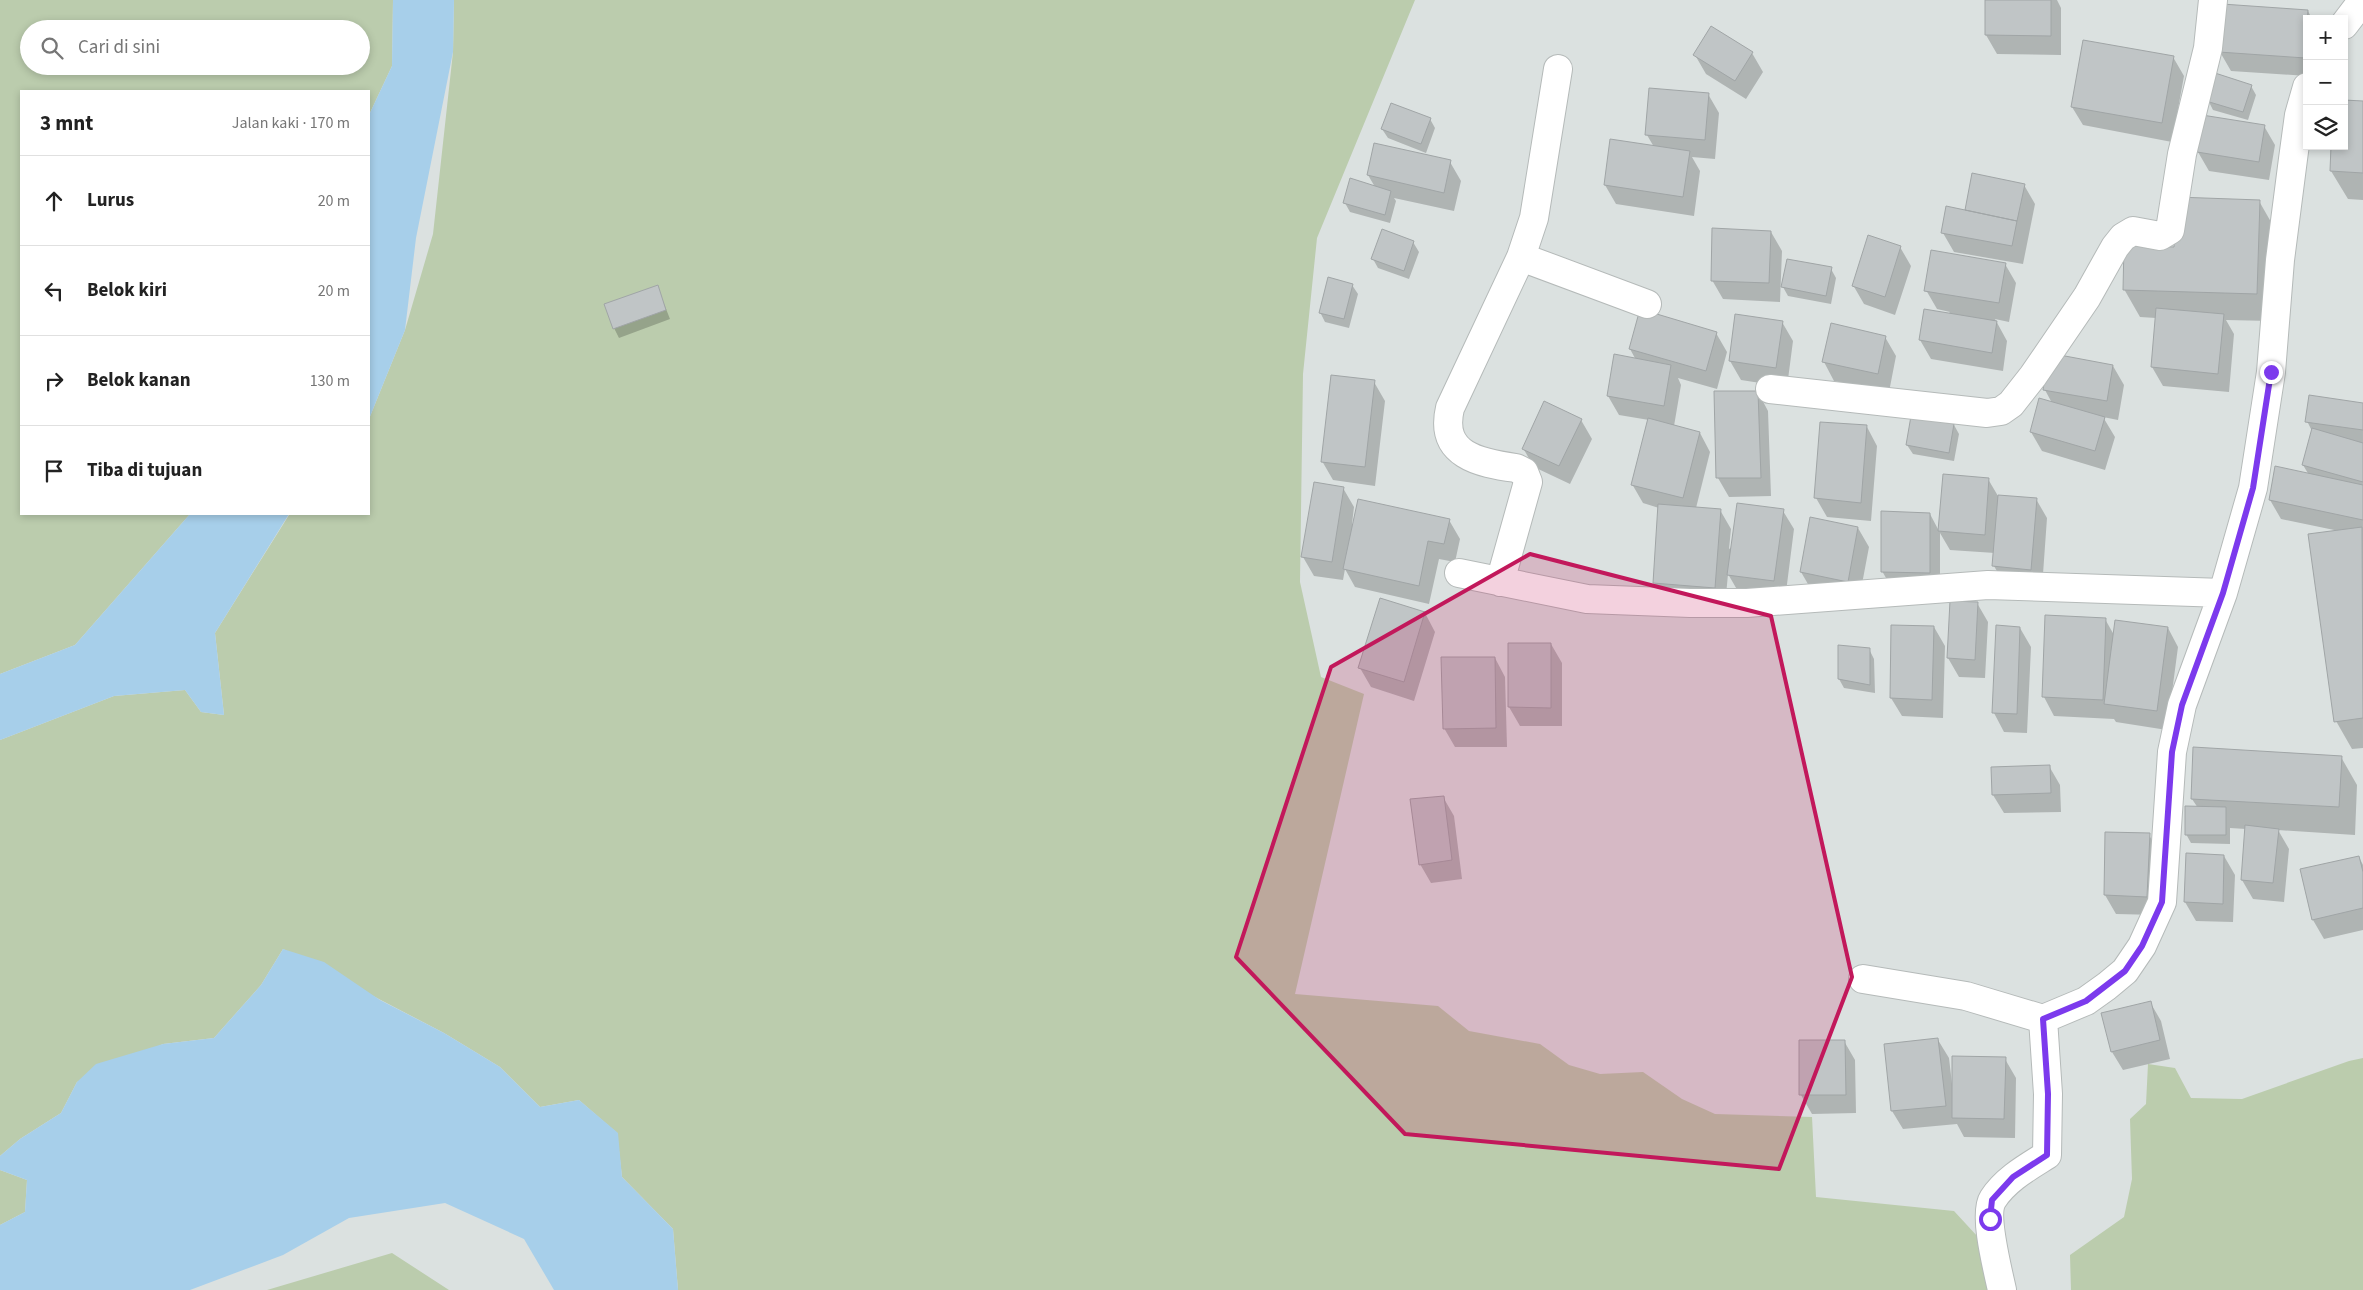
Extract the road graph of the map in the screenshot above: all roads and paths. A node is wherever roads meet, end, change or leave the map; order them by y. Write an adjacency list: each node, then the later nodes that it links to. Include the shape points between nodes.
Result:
1 (2213, 0): 8 (street, via 2208,48 2182,154 2170,230 2160,236 2134,231 2123,237 2087,297 2011,404 2001,411 1987,413)
2 (2363, 0): 3 (street)
3 (2348, 20)
4 (1558, 69): 6 (street, via 1537,201)
5 (2303, 103): 11 (street, via 2280,260 2271,372 2253,488)
6 (1521, 257): 7 (street); 10 (street, via 1447,420 1452,444 1463,454 1516,468 1524,472 1528,482)
7 (1647, 304)
8 (1770, 388)
9 (1459, 573): 10 (street)
10 (1500, 582): 11 (street, via 1588,599 1690,604 1988,585)
11 (2223, 593): 13 (street, via 2182,705 2172,752 2162,902 2142,946 2125,971 2086,1001)
12 (1863, 979): 13 (street, via 1966,996)
13 (2043, 1019): 14 (street, via 2048,1094 2047,1155 2013,1177 1992,1200 1990,1219)
14 (2002, 1290)

